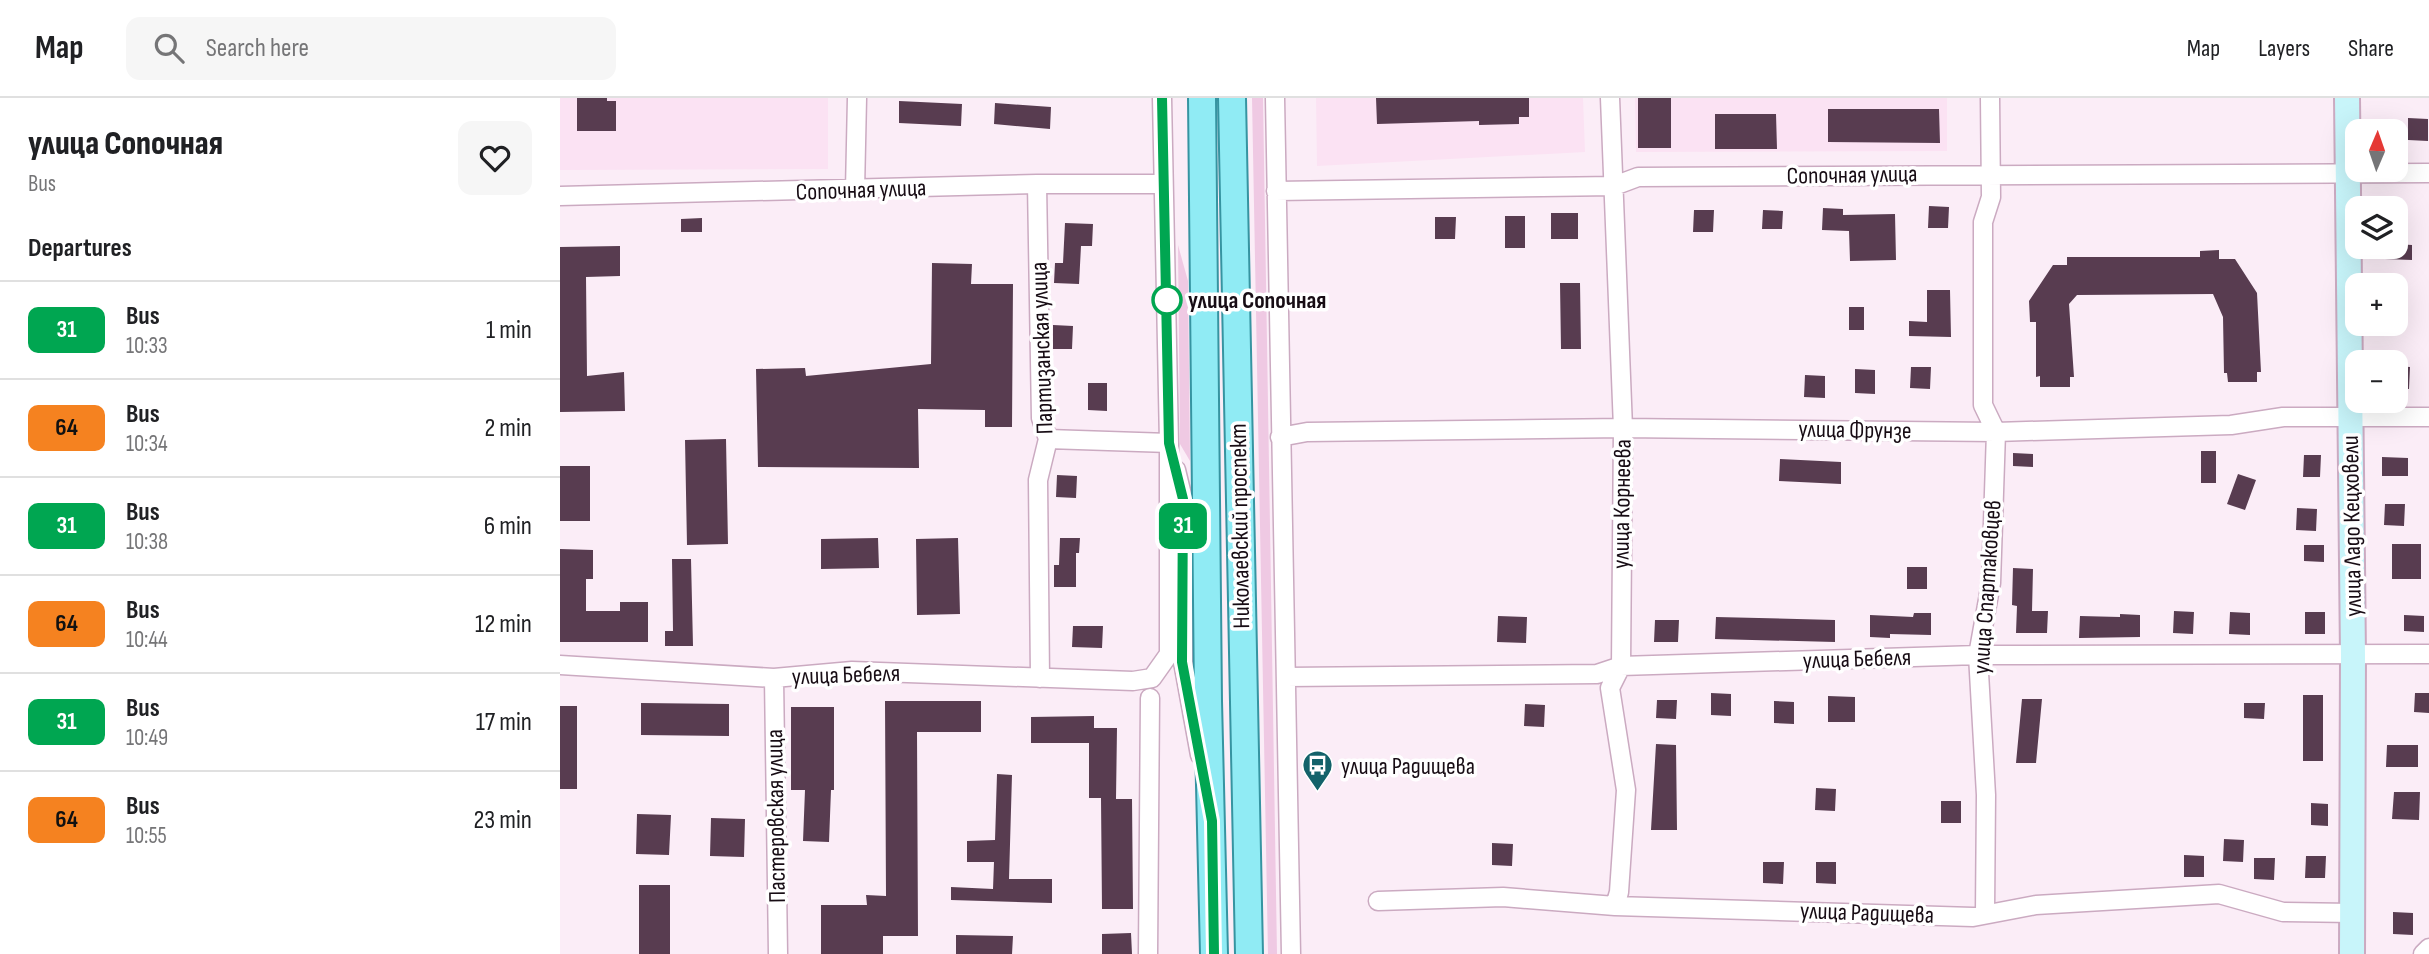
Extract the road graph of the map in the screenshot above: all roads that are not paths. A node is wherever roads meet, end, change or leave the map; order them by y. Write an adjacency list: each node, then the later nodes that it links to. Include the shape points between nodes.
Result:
1 (857, 98): 18 (street)
2 (1162, 98): 16 (street)
3 (1232, 98): 46 (main road, Николаевский проспект)
4 (1275, 98): 19 (street)
5 (1610, 98): 17 (street, улица Корнеева)
6 (1990, 98): 10 (street, улица Спартаковцев)
7 (2347, 98): 9 (main road, улица Ладо Кецховели)
8 (1200, 101): 37 (main road, Николаевский проспект)
9 (2347, 119)
10 (1992, 173): 13 (street, Сопочная улица); 17 (street, Сопочная улица, via 1638,177); 24 (street, улица Спартаковцев, via 1983,222 1983,405)
11 (2408, 173): 12 (street, Сопочная улица)
12 (2429, 173)
13 (2345, 174)
14 (2348, 182): 22 (main road, улица Ладо Кецховели)
15 (1037, 184): 16 (street, Сопочная улица); 18 (street, Сопочная улица); 26 (street, Партизанская улица, via 1041,418)
16 (1161, 184): 27 (street)
17 (1614, 186): 19 (street, Сопочная улица); 23 (street, улица Корнеева)
18 (855, 190): 20 (street, Сопочная улица)
19 (1276, 191): 25 (street)
20 (560, 196)
21 (2429, 416): 22 (street, улица Фрунзе)
22 (2351, 418): 24 (street, улица Фрунзе, via 2283,417 2231,425); 30 (main road, улица Ладо Кецховели)
23 (1623, 428): 24 (street, улица Фрунзе); 25 (street, улица Фрунзе, via 1307,432); 32 (street, улица Корнеева)
24 (1996, 432): 29 (street, улица Спартаковцев, via 1991,583)
25 (1280, 437): 33 (street)
26 (1048, 439): 27 (street); 35 (street, Партизанская улица, via 1038,480)
27 (1169, 443): 35 (street, улица Бебеля, via 1169,654 1152,678); 37 (street, via 1183,499 1182,662)
28 (2429, 654): 30 (street, улица Бебеля)
29 (1979, 655): 30 (street, улица Бебеля); 32 (street, улица Бебеля); 40 (street, улица Спартаковцев, via 1986,795)
30 (2353, 656): 41 (main road, улица Ладо Кецховели)
31 (560, 665): 34 (street, улица Бебеля)
32 (1620, 666): 33 (street, улица Бебеля, via 1597,674); 39 (street, улица Корнеева, via 1610,688 1626,790)
33 (1286, 677): 47 (street)
34 (774, 678): 35 (street, улица Бебеля, via 852,671); 43 (street, Пастеровская улица)
35 (1040, 678)
36 (1150, 698): 44 (street)
37 (1212, 821): 45 (main road, Николаевский проспект)
38 (1378, 901): 39 (street, улица Радищева, via 1503,897)
39 (1615, 906): 40 (street, улица Радищева, via 1973,917)
40 (1985, 912): 41 (street, улица Радищева, via 2219,894 2283,912)
41 (2353, 913): 48 (main road, улица Ладо Кецховели)
42 (2429, 948): 49 (street)
43 (778, 954)
44 (1147, 954)
45 (1214, 954)
46 (1250, 954)
47 (1291, 954)
48 (2352, 954)
49 (2423, 954)

